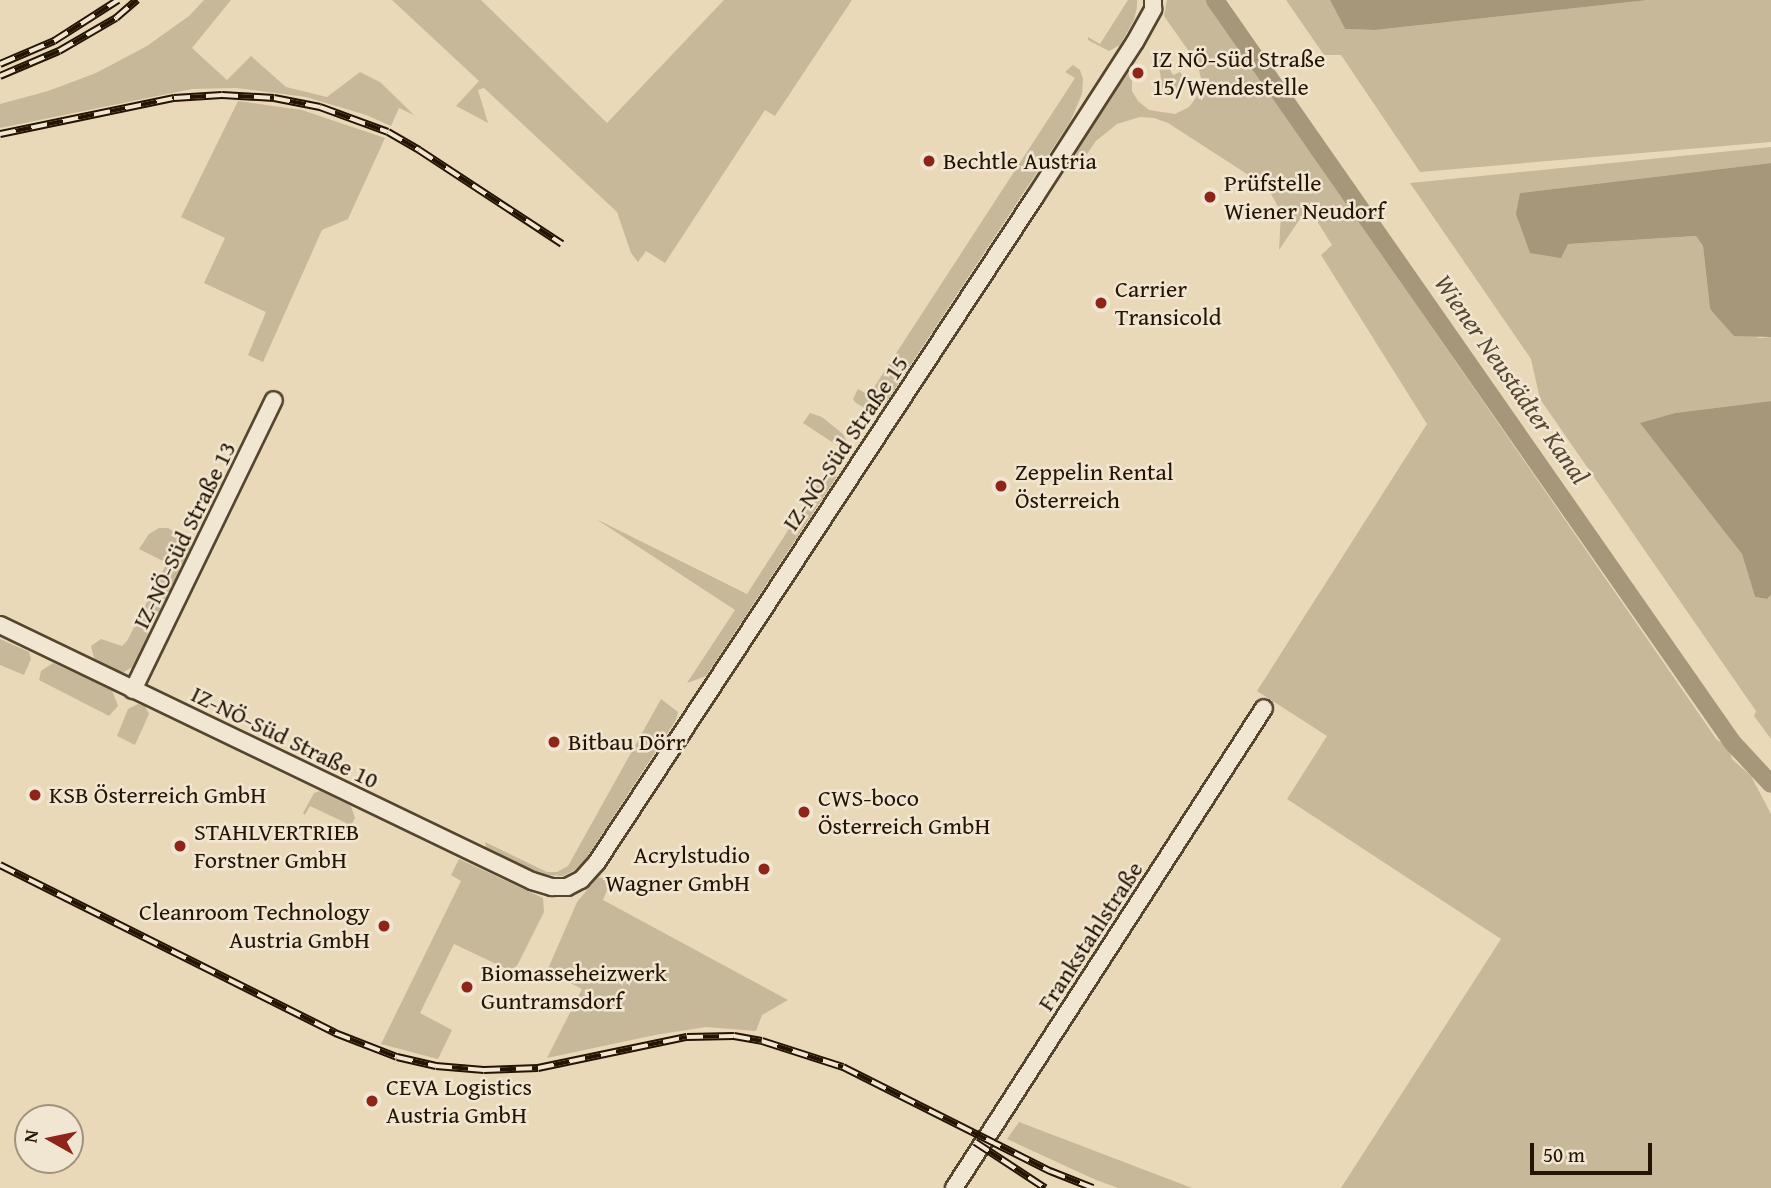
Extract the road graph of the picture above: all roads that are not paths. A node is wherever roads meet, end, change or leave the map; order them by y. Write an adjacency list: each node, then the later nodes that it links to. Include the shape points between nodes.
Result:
1 (1153, 0): 6 (street, IZ-NÖ-Süd Straße 15, via 1153,9 1135,42 597,862 581,880 567,887)
2 (274, 400): 4 (street, IZ-NÖ-Süd Straße 13)
3 (0, 625): 4 (street, IZ-NÖ-Süd Straße 10)
4 (133, 690): 6 (street, IZ-NÖ-Süd Straße 10)
5 (1264, 708): 7 (street, Frankstahlstraße)
6 (552, 887)
7 (954, 1188)

